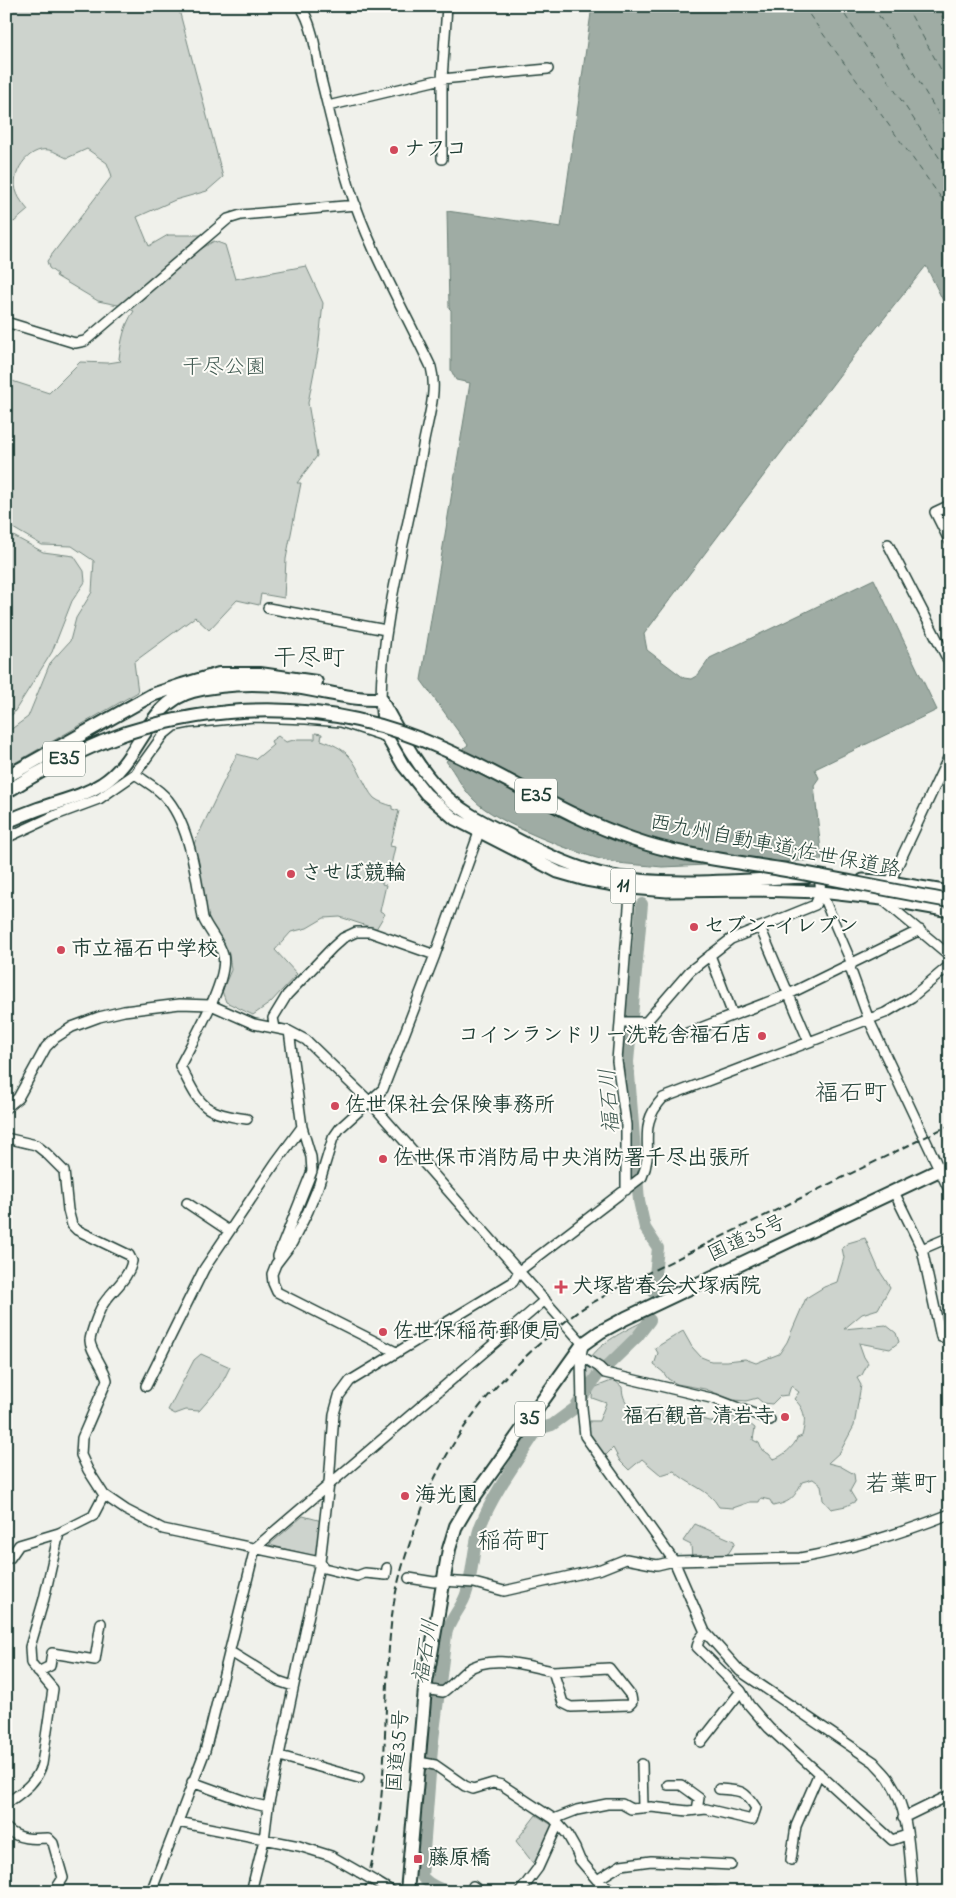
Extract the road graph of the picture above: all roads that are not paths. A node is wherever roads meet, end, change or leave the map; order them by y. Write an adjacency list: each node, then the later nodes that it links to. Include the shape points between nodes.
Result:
1 (300, 6): 5 (street, via 309,26)
2 (447, 6): 4 (street)
3 (548, 69): 4 (street)
4 (442, 79): 5 (street); 6 (street)
5 (328, 106): 7 (street)
6 (442, 159)
7 (356, 205): 8 (street, via 241,215 228,219 85,341 75,343); 13 (street, via 434,375 417,481)
8 (6, 322)
9 (950, 505): 10 (street, via 936,512)
10 (950, 542)
11 (888, 544): 14 (street)
12 (268, 608): 13 (street)
13 (386, 630): 15 (street)
14 (950, 664)
15 (381, 699): 16 (main road, 11); 19 (highway, via 362,691 298,679 260,674 219,674 152,695); 21 (highway, via 362,700 316,690 258,685 190,691 167,704 124,762 102,784 74,798); 22 (main road, 11, via 424,773)
16 (386, 737): 18 (street, via 341,722 306,719 254,717 189,722 174,726 163,735); 22 (main road, 11, via 426,794 455,819)
17 (950, 754): 25 (street)
18 (135, 774): 23 (street, via 100,799); 40 (street, via 167,798 185,836 203,918 224,956)
19 (6, 777)
20 (6, 792): 30 (highway, 西九州自動車道;佐世保道路 / E35, bridge, via 84,749 168,720 213,713 304,712 383,726 445,749 558,807 632,839 677,852)
21 (6, 822)
22 (481, 827): 26 (main road, 11, via 569,864); 34 (street)
23 (6, 838)
24 (819, 877): 25 (main road, 11); 26 (main road, 11); 27 (street)
25 (890, 882): 28 (main road, 11)
26 (631, 883): 27 (main road, 11, via 667,891); 43 (street)
27 (821, 892): 29 (main road, 11); 32 (street, via 815,905); 37 (street)
28 (950, 892)
29 (882, 899): 31 (main road, 11); 33 (street)
30 (950, 902)
31 (950, 911)
32 (760, 927): 35 (street, via 731,939); 39 (street)
33 (920, 930): 36 (street); 37 (street)
34 (435, 955): 44 (street, via 370,932 356,932 342,938 288,995 273,1018); 48 (street, via 383,1089)
35 (710, 955): 41 (street); 43 (street, via 690,971 646,1022)
36 (950, 956)
37 (852, 964): 39 (street); 42 (street, via 850,968)
38 (950, 965): 42 (street, via 912,997)
39 (790, 994): 41 (street); 47 (street)
40 (211, 1005): 44 (street, via 254,1024); 49 (street, via 180,1004 124,1011 72,1027 46,1047 18,1098); 50 (street, via 180,1066 202,1106 215,1114)
41 (733, 1015): 46 (street)
42 (869, 1020): 47 (street); 53 (street)
43 (622, 1022): 54 (street, via 617,1062 626,1125)
44 (275, 1028): 45 (street)
45 (289, 1030): 48 (street, via 306,1040); 51 (street)
46 (687, 1033)
47 (809, 1042): 54 (street, via 663,1098 649,1119 646,1167 642,1177)
48 (370, 1102): 61 (street, via 333,1138 308,1211 292,1243); 62 (street)
49 (6, 1108)
50 (247, 1119)
51 (302, 1127): 58 (street); 61 (street, via 312,1171)
52 (6, 1138): 70 (street, via 36,1146 46,1153 64,1171 72,1225 129,1255 132,1261 131,1269 102,1307 90,1341 107,1380 82,1438 82,1455)
53 (944, 1168): 55 (highway, 国道35号 / 35); 56 (street)
54 (627, 1190): 62 (street)
55 (894, 1192): 60 (street); 65 (highway, 国道35号 / 35, via 626,1318 600,1332)
56 (950, 1192)
57 (188, 1203): 58 (street)
58 (229, 1231): 67 (street, via 204,1270)
59 (950, 1237): 60 (street)
60 (922, 1248): 64 (street)
61 (276, 1264): 66 (street, via 272,1274 277,1292)
62 (519, 1271): 63 (street); 66 (street, via 514,1282)
63 (545, 1300): 65 (street); 69 (street)
64 (941, 1337)
65 (582, 1350): 68 (street, via 602,1370 715,1399); 75 (street, via 585,1436); 79 (highway, 国道35号 / 35, via 456,1526 449,1549)
66 (396, 1352): 69 (street, via 350,1381 339,1396 334,1414)
67 (146, 1386)
68 (770, 1420)
69 (329, 1483): 73 (street); 76 (street)
70 (104, 1495): 72 (street, via 92,1516); 73 (street, via 163,1529)
71 (950, 1514): 75 (street, via 918,1527 800,1558)
72 (59, 1533): 74 (street, via 19,1545); 84 (street, via 30,1647 31,1663)
73 (255, 1548): 76 (street); 82 (street)
74 (6, 1560)
75 (674, 1561): 79 (street, via 657,1565 626,1559 601,1569 504,1591 474,1583); 81 (street)
76 (320, 1562): 77 (street, via 324,1568 357,1576 365,1573 386,1575); 85 (street)
77 (387, 1568)
78 (409, 1578): 79 (street)
79 (447, 1581): 86 (highway, 国道35号 / 35)
80 (101, 1623): 84 (street, via 95,1660 52,1653 50,1666)
81 (705, 1632): 87 (street, via 697,1647); 102 (street, via 740,1671 874,1762 889,1779)
82 (229, 1651): 85 (street, via 278,1681); 94 (street, via 205,1751)
83 (553, 1671): 83 (street, via 609,1668 631,1696 632,1702 623,1706 567,1706 563,1703); 86 (street, via 504,1662 484,1662)
84 (38, 1672): 98 (street, via 53,1689 42,1764 29,1788)
85 (293, 1686): 89 (street)
86 (434, 1690): 90 (highway, 国道35号 / 35)
87 (741, 1691): 88 (street); 92 (street, via 769,1728)
88 (701, 1742)
89 (280, 1756): 93 (street); 99 (street)
90 (427, 1763): 104 (street, via 473,1789 493,1782 502,1786); 116 (highway, 国道35号 / 35)
91 (642, 1764): 100 (street)
92 (818, 1773): 106 (street, via 892,1840); 108 (street, via 796,1826)
93 (359, 1778)
94 (192, 1782): 99 (street, via 250,1804); 103 (street)
95 (668, 1785): 101 (street, via 682,1785 699,1798)
96 (719, 1789): 101 (street, via 742,1791 747,1795 756,1808 752,1820 706,1809)
97 (950, 1795): 102 (street)
98 (6, 1804)
99 (268, 1807): 107 (street)
100 (643, 1808): 101 (street); 104 (street, via 607,1804 577,1810)
101 (697, 1810)
102 (903, 1818): 106 (street)
103 (178, 1822): 107 (street); 113 (street)
104 (556, 1822): 110 (street, via 580,1860); 118 (street, via 538,1868)
105 (6, 1828): 112 (street, via 28,1839 48,1838 53,1843 63,1878)
106 (907, 1835): 120 (street)
107 (264, 1840): 114 (street); 115 (street, bridge, via 331,1856)
108 (791, 1860)
109 (731, 1865): 110 (street, via 651,1860 621,1864)
110 (598, 1880): 119 (street)
111 (473, 1886): 117 (street)
112 (54, 1892)
113 (151, 1892)
114 (251, 1892)
115 (393, 1892)
116 (407, 1892)
117 (482, 1892)
118 (520, 1892)
119 (615, 1892)
120 (913, 1892)

